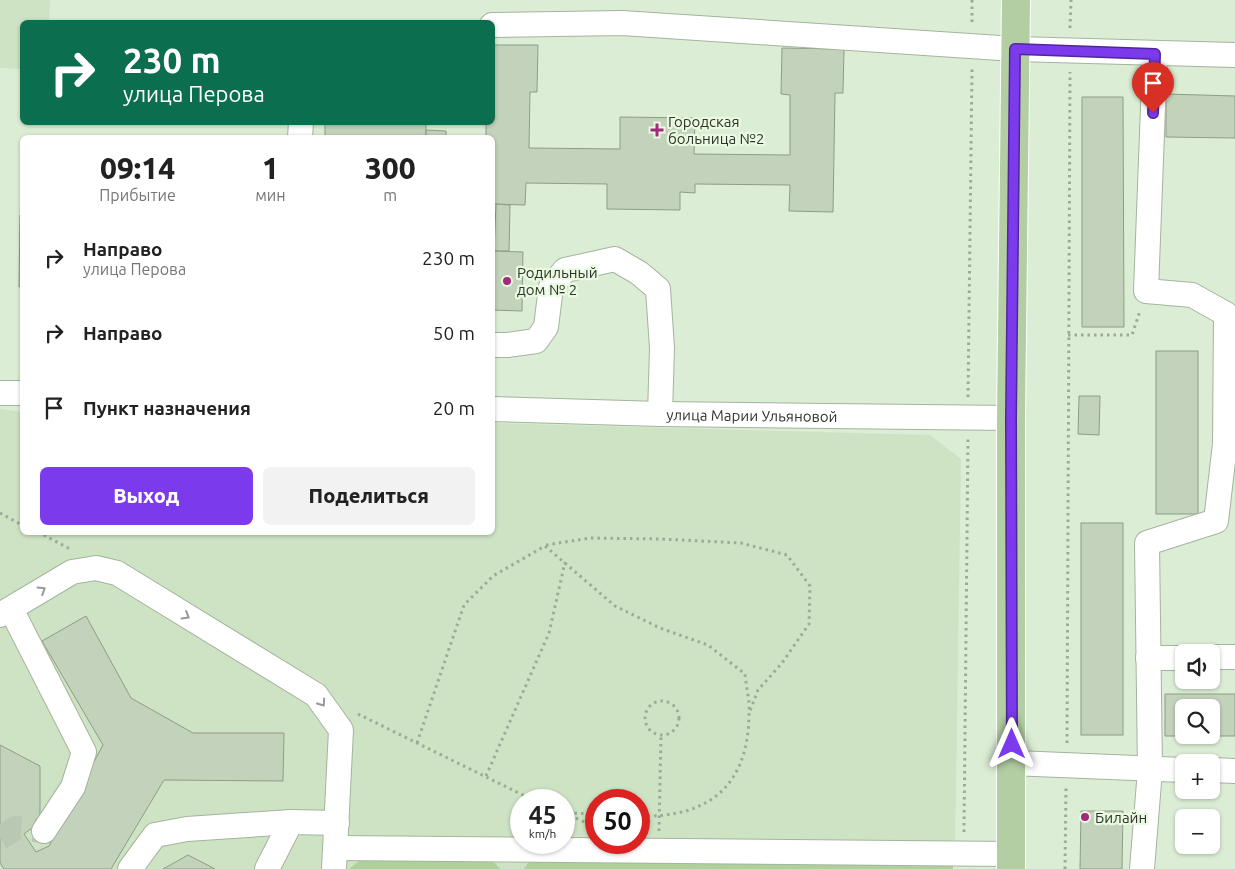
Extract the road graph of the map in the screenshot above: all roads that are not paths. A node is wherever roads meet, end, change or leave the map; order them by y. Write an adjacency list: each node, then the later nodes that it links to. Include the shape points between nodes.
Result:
1 (1016, 0): 3 (main road)
2 (495, 25): 3 (street, via 622,23)
3 (1015, 49): 4 (street); 11 (main road)
4 (1155, 54): 5 (street); 15 (street, via 1146,291 1192,295 1226,314 1226,444 1216,521 1147,543)
5 (1235, 55)
6 (495, 345): 10 (street, via 536,341 546,326 551,287 565,270 615,259 639,272 658,289 662,348)
7 (0, 393): 8 (street)
8 (20, 394)
9 (495, 410): 10 (street, улица Марии Ульяновой)
10 (660, 414): 11 (street, улица Марии Ульяновой)
11 (1011, 418): 17 (main road)
12 (6, 612): 23 (street, one-way to 23, via 72,572 96,568 117,574 316,695 341,730); 24 (street, via 84,752 73,787)
13 (1220, 657): 14 (street)
14 (1235, 657)
15 (1148, 658): 16 (street); 18 (street)
16 (1175, 658)
17 (1013, 763): 18 (street); 26 (main road)
18 (1150, 770): 19 (street); 29 (street)
19 (1175, 770)
20 (1220, 770): 21 (street)
21 (1235, 771)
22 (291, 822): 23 (street); 27 (street, via 188,829 155,835); 28 (street)
23 (337, 823): 25 (street)
24 (44, 832)
25 (334, 859): 26 (street, via 657,852)
26 (1011, 861)
27 (130, 869)
28 (268, 869)
29 (1142, 869)

